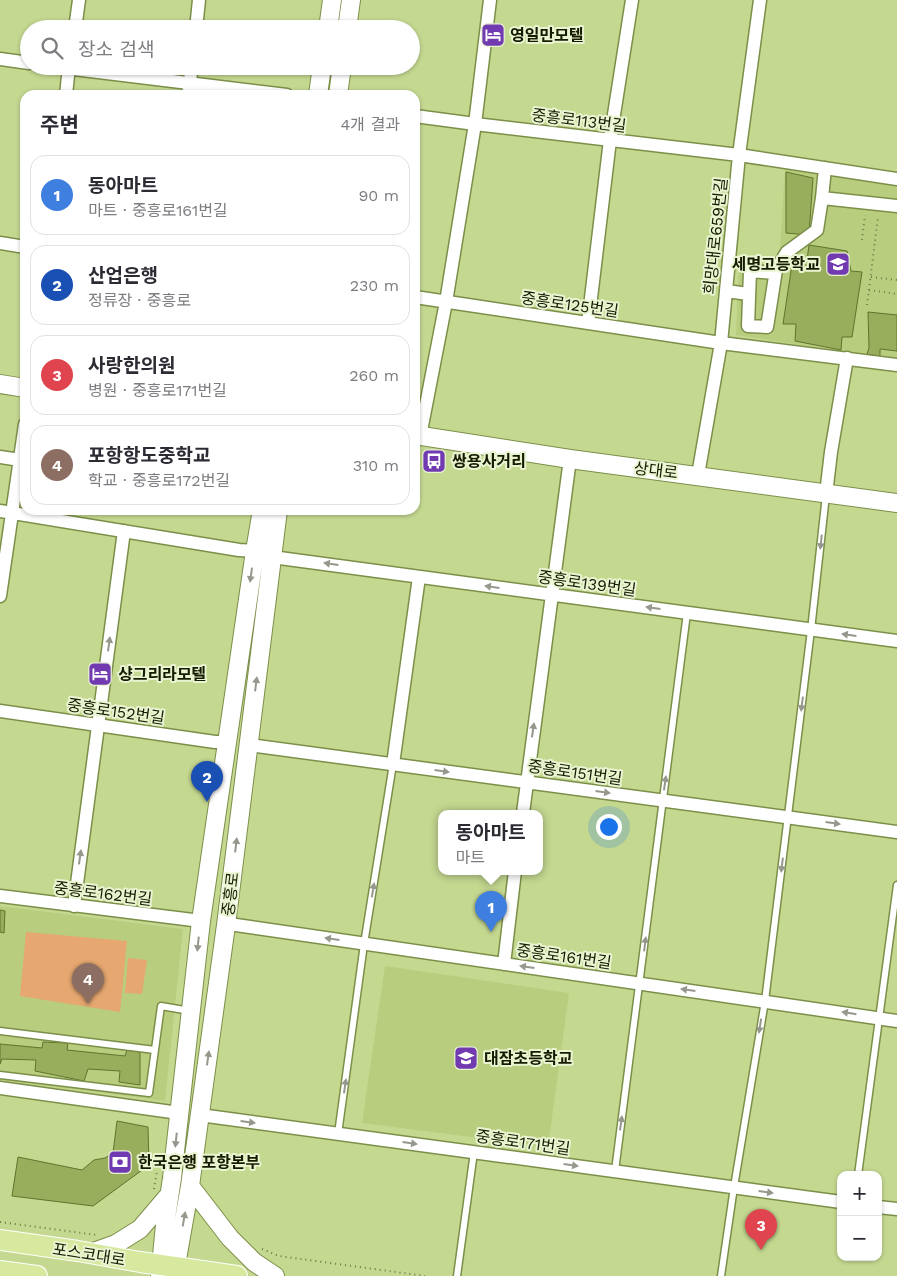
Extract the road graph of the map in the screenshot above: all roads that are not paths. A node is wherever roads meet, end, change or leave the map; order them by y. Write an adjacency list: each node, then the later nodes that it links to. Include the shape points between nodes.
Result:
1 (79, 0): 8 (street)
2 (199, 0): 9 (street)
3 (332, 0): 10 (main road)
4 (351, 0): 11 (main road)
5 (490, 0): 25 (street)
6 (632, 0): 26 (street)
7 (760, 0): 27 (street, 희망대로659번길)
8 (76, 20)
9 (197, 20)
10 (329, 20)
11 (348, 20)
12 (0, 59): 13 (street)
13 (20, 62)
14 (68, 75): 20 (street)
15 (109, 75): 19 (street)
16 (191, 75): 19 (street)
17 (321, 75): 22 (main road)
18 (341, 75): 23 (main road)
19 (189, 89): 21 (street)
20 (67, 90)
21 (205, 90)
22 (319, 90)
23 (339, 90)
24 (420, 117): 25 (street, 중흥로113번길)
25 (475, 124): 26 (street, 중흥로113번길); 38 (street)
26 (610, 140): 27 (street, 중흥로113번길); 39 (street)
27 (739, 155): 28 (street, 중흥로113번길); 35 (street, 희망대로659번길)
28 (825, 168): 29 (street, 중흥로113번길); 30 (street)
29 (897, 179)
30 (822, 198): 31 (street); 34 (street, via 817,230 787,252)
31 (897, 206)
32 (0, 243): 33 (street)
33 (20, 246)
34 (775, 273): 36 (street, via 750,271); 36 (street, via 767,327 748,326)
35 (726, 291): 36 (street); 40 (street, 희망대로659번길)
36 (750, 294)
37 (420, 299): 38 (street, 중흥로125번길)
38 (446, 302): 39 (street, 중흥로125번길); 45 (street)
39 (588, 323): 40 (street, 중흥로125번길)
40 (721, 343): 41 (street, 중흥로125번길); 50 (street, 희망대로659번길)
41 (847, 358): 42 (street, 중흥로125번길); 51 (street)
42 (897, 365)
43 (0, 384): 44 (main road)
44 (20, 387)
45 (420, 426)
46 (420, 436): 48 (main road, 상대로)
47 (0, 457): 49 (street)
48 (570, 459): 50 (main road, 상대로); 62 (street)
49 (20, 460): 53 (street)
50 (698, 475): 51 (main road, 상대로)
51 (826, 494): 52 (main road, 상대로); 65 (lane, one-way to 65)
52 (897, 503)
53 (6, 512): 54 (street); 63 (street)
54 (20, 514)
55 (25, 515): 58 (street)
56 (261, 515): 59 (main road, 중흥로)
57 (277, 515): 60 (main road, 중흥로)
58 (124, 531): 59 (street); 68 (street, one-way to 58)
59 (255, 552): 69 (main road, 중흥로, one-way to 69)
60 (272, 557): 61 (street, 중흥로139번길, one-way to 60); 70 (main road, 중흥로, one-way to 60)
61 (419, 577): 62 (street, 중흥로139번길, one-way to 61); 71 (street)
62 (551, 595): 64 (street, 중흥로139번길, one-way to 62); 72 (street, one-way to 62)
63 (0, 596)
64 (688, 613): 65 (street, 중흥로139번길); 73 (lane, one-way to 64)
65 (812, 630): 66 (street, 중흥로139번길, one-way to 65); 75 (lane, one-way to 75)
66 (897, 642)
67 (0, 711): 68 (street, 중흥로152번길)
68 (98, 725): 69 (street, 중흥로152번길); 80 (street, one-way to 68)
69 (227, 742): 81 (main road, 중흥로)
70 (249, 745): 71 (street, 중흥로151번길); 82 (main road, 중흥로, one-way to 70)
71 (394, 764): 72 (street, 중흥로151번길, one-way to 72); 83 (lane, one-way to 71)
72 (526, 782): 73 (street, 중흥로151번길, one-way to 73); 74 (street)
73 (662, 800): 75 (street, 중흥로151번길); 85 (lane, one-way to 73)
74 (523, 810)
75 (788, 817): 76 (street, 중흥로151번길, one-way to 76); 86 (lane, one-way to 86)
76 (897, 832)
77 (515, 875): 84 (street)
78 (897, 885): 88 (lane)
79 (0, 896): 80 (street, 중흥로162번길)
80 (74, 906): 81 (street, 중흥로162번길)
81 (201, 921): 87 (main road, 중흥로, one-way to 87)
82 (226, 924): 83 (street, 중흥로161번길, one-way to 82); 95 (main road, 중흥로, one-way to 82)
83 (364, 944): 84 (street, 중흥로161번길); 96 (lane, one-way to 83)
84 (504, 964): 85 (street, 중흥로161번길, one-way to 84)
85 (640, 983): 86 (street, 중흥로161번길, one-way to 85); 98 (lane, one-way to 85)
86 (765, 1001): 88 (street, 중흥로161번길, one-way to 86); 101 (lane, one-way to 101)
87 (191, 1011): 91 (lane, via 161,1006); 94 (main road, 중흥로)
88 (878, 1018): 89 (street, 중흥로161번길); 99 (lane)
89 (897, 1020)
90 (0, 1031): 91 (lane)
91 (155, 1050): 92 (lane, via 150,1093)
92 (0, 1075)
93 (0, 1088): 94 (street)
94 (179, 1113): 102 (main road, 중흥로, one-way to 102, via 172,1178)
95 (200, 1115): 96 (street, 중흥로171번길, one-way to 96); 100 (main road, 중흥로)
96 (338, 1134): 97 (street, 중흥로171번길, one-way to 97)
97 (474, 1152): 98 (street, 중흥로171번길, one-way to 98); 113 (lane)
98 (614, 1171): 101 (street, 중흥로171번길)
99 (859, 1171)
100 (190, 1186): 109 (main road, 중흥로, one-way to 100); 112 (main road, via 230,1238 254,1262)
101 (734, 1187): 103 (street, 중흥로171번길, one-way to 103); 114 (lane)
102 (158, 1191): 107 (main road, via 140,1229); 109 (main road, 중흥로)
103 (837, 1201)
104 (882, 1207): 105 (street)
105 (897, 1209)
106 (0, 1240): 107 (main road, 포스코대로)
107 (91, 1254): 109 (main road, 포스코대로)
108 (0, 1271): 110 (main road, 포스코대로)
109 (168, 1271): 111 (main road, 포스코대로)
110 (37, 1276)
111 (237, 1276)
112 (275, 1276)
113 (456, 1276)
114 (721, 1276)

